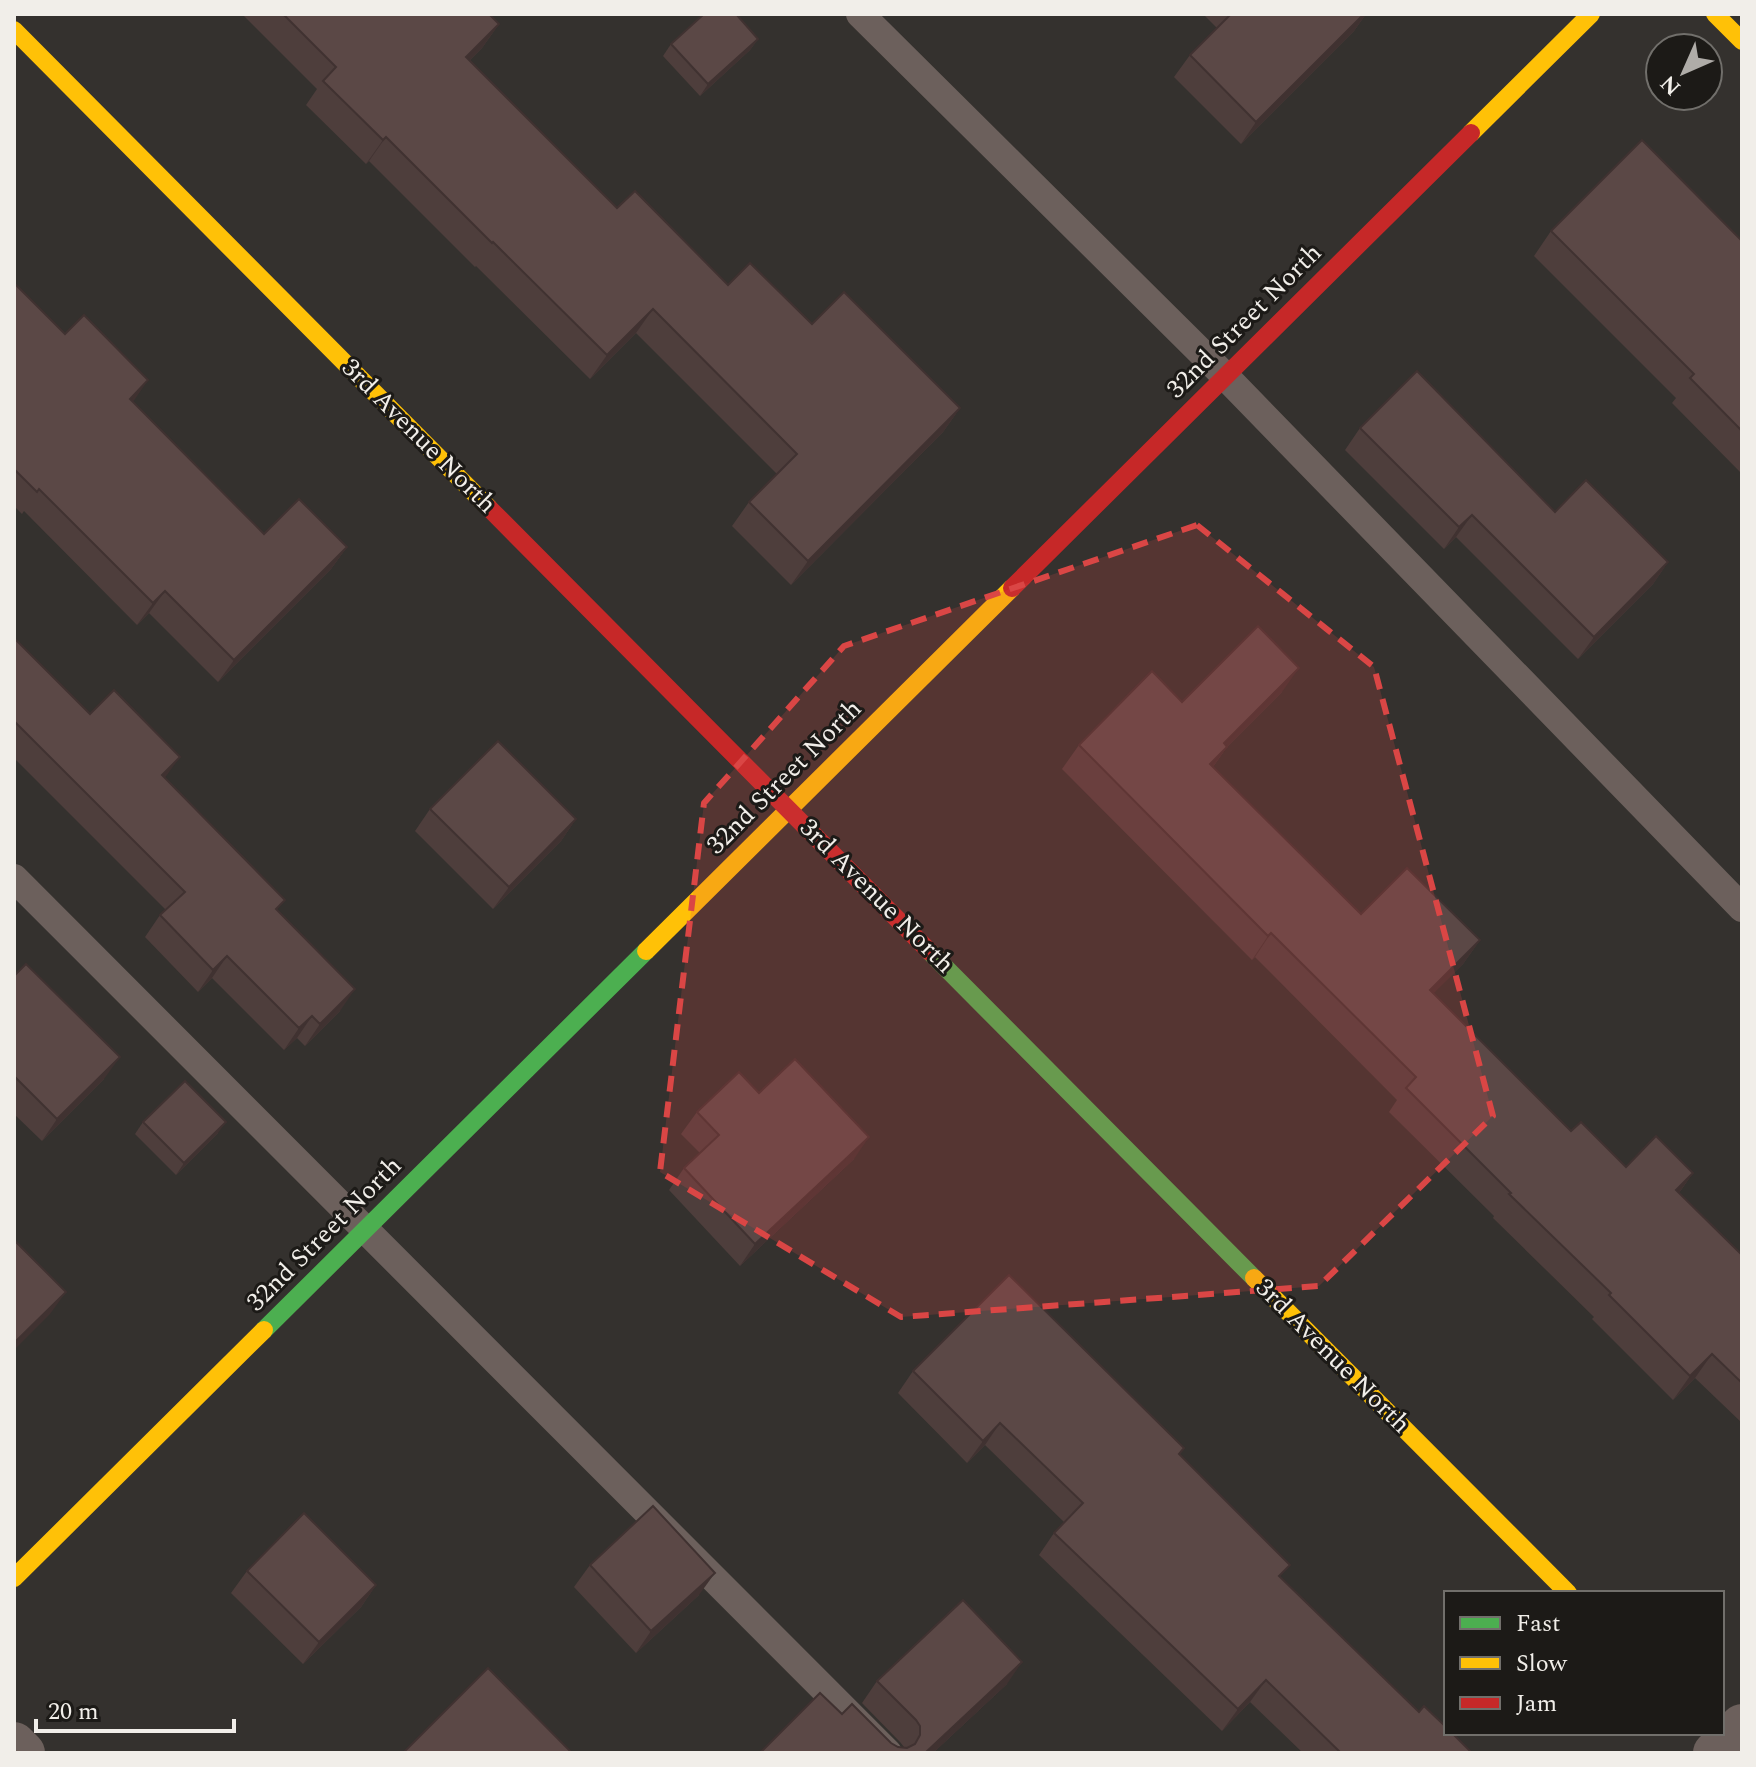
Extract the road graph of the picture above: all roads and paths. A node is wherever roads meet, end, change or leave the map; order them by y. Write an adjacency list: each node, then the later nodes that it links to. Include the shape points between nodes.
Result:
1 (860, 14): 6 (lane)
2 (1591, 14): 6 (street, 32nd Street North)
3 (1715, 14): 5 (street)
4 (14, 30): 7 (street, 3rd Avenue North)
5 (1742, 41)
6 (1225, 376): 7 (street, 32nd Street North); 9 (lane)
7 (789, 808): 10 (street, 32nd Street North); 12 (street, 3rd Avenue North)
8 (14, 878): 10 (lane)
9 (1742, 908)
10 (365, 1229): 11 (street, 32nd Street North); 15 (lane)
11 (14, 1578)
12 (1566, 1591)
13 (14, 1744): 14 (street)
14 (23, 1753)
15 (888, 1753)

